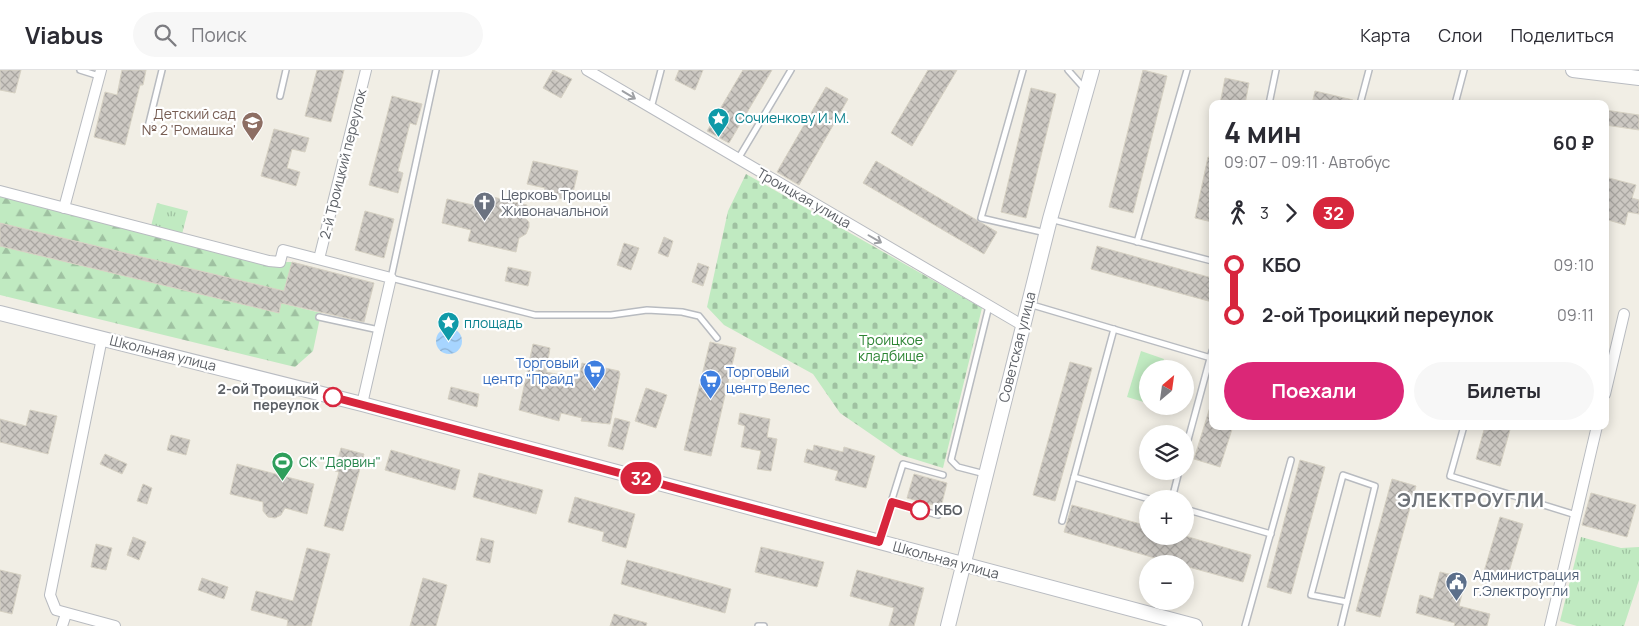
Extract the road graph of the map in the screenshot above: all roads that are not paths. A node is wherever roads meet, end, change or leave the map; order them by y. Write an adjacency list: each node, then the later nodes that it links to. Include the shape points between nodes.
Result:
1 (80, 70): 17 (lane)
2 (162, 70): 25 (lane)
3 (286, 70): 20 (lane)
4 (366, 70): 32 (street, 2-й Троицкий переулок)
5 (436, 70): 34 (lane)
6 (587, 70): 24 (street, Троицкая улица, one-way to 24)
7 (661, 70): 24 (lane)
8 (791, 70): 26 (lane)
9 (1023, 70): 30 (lane, via 981,218)
10 (1068, 70): 19 (lane)
11 (1092, 70): 19 (main road, Советская улица)
12 (1187, 70): 31 (lane)
13 (1276, 70): 21 (lane)
14 (1369, 70): 22 (lane)
15 (1464, 70): 23 (lane)
16 (1572, 70): 18 (main road)
17 (100, 73): 28 (street)
18 (1639, 78)
19 (1086, 90): 29 (main road, Советская улица)
20 (280, 96)
21 (1270, 100)
22 (1361, 100)
23 (1456, 100)
24 (650, 108): 26 (street, Троицкая улица)
25 (147, 132)
26 (738, 159): 36 (street, Троицкая улица, one-way to 36)
27 (0, 191): 28 (street)
28 (64, 208): 32 (street, via 269,261 280,262 283,250)
29 (1050, 219): 30 (main road, Советская улица); 31 (lane)
30 (1046, 233): 35 (main road, Советская улица)
31 (1137, 242): 33 (lane)
32 (319, 259): 34 (street)
33 (1209, 261)
34 (391, 278): 42 (street); 44 (lane, via 535,315 611,315 646,310 682,312 699,316)
35 (1028, 304): 40 (main road, Советская улица); 41 (lane)
36 (989, 305): 40 (street, Троицкая улица); 53 (lane, via 952,460 958,467)
37 (0, 313): 43 (main road, Школьная улица)
38 (1624, 314): 47 (street)
39 (320, 318): 42 (lane)
40 (1022, 325): 53 (main road, Советская улица)
41 (1114, 329): 45 (lane); 55 (lane)
42 (379, 330): 48 (street)
43 (102, 338): 48 (main road, Школьная улица); 66 (street, via 50,596 56,610)
44 (717, 338)
45 (1209, 357)
46 (1209, 365): 49 (lane)
47 (1609, 377)
48 (362, 404): 63 (main road, Школьная улица)
49 (1192, 425)
50 (1463, 430): 60 (lane, via 1450,476)
51 (1596, 430): 60 (street)
52 (1291, 460): 62 (lane)
53 (986, 474): 64 (main road, Советская улица)
54 (943, 475): 57 (lane, via 903,464)
55 (1074, 477): 56 (lane); 61 (lane)
56 (1139, 496)
57 (892, 502): 59 (lane); 63 (lane)
58 (1194, 512): 62 (lane)
59 (938, 515)
60 (1576, 515): 75 (street)
61 (1062, 521)
62 (1271, 534): 73 (lane)
63 (879, 542): 64 (main road, Школьная улица)
64 (964, 564): 71 (main road, Советская улица); 72 (main road, Школьная улица)
65 (1347, 602): 65 (lane, via 1312,595 1343,475 1375,486); 74 (lane)
66 (66, 614): 67 (street); 68 (street)
67 (62, 626)
68 (116, 626)
69 (758, 626): 70 (lane)
70 (764, 626)
71 (948, 626)
72 (1195, 626)
73 (1245, 626)
74 (1341, 626)
75 (1550, 626)

